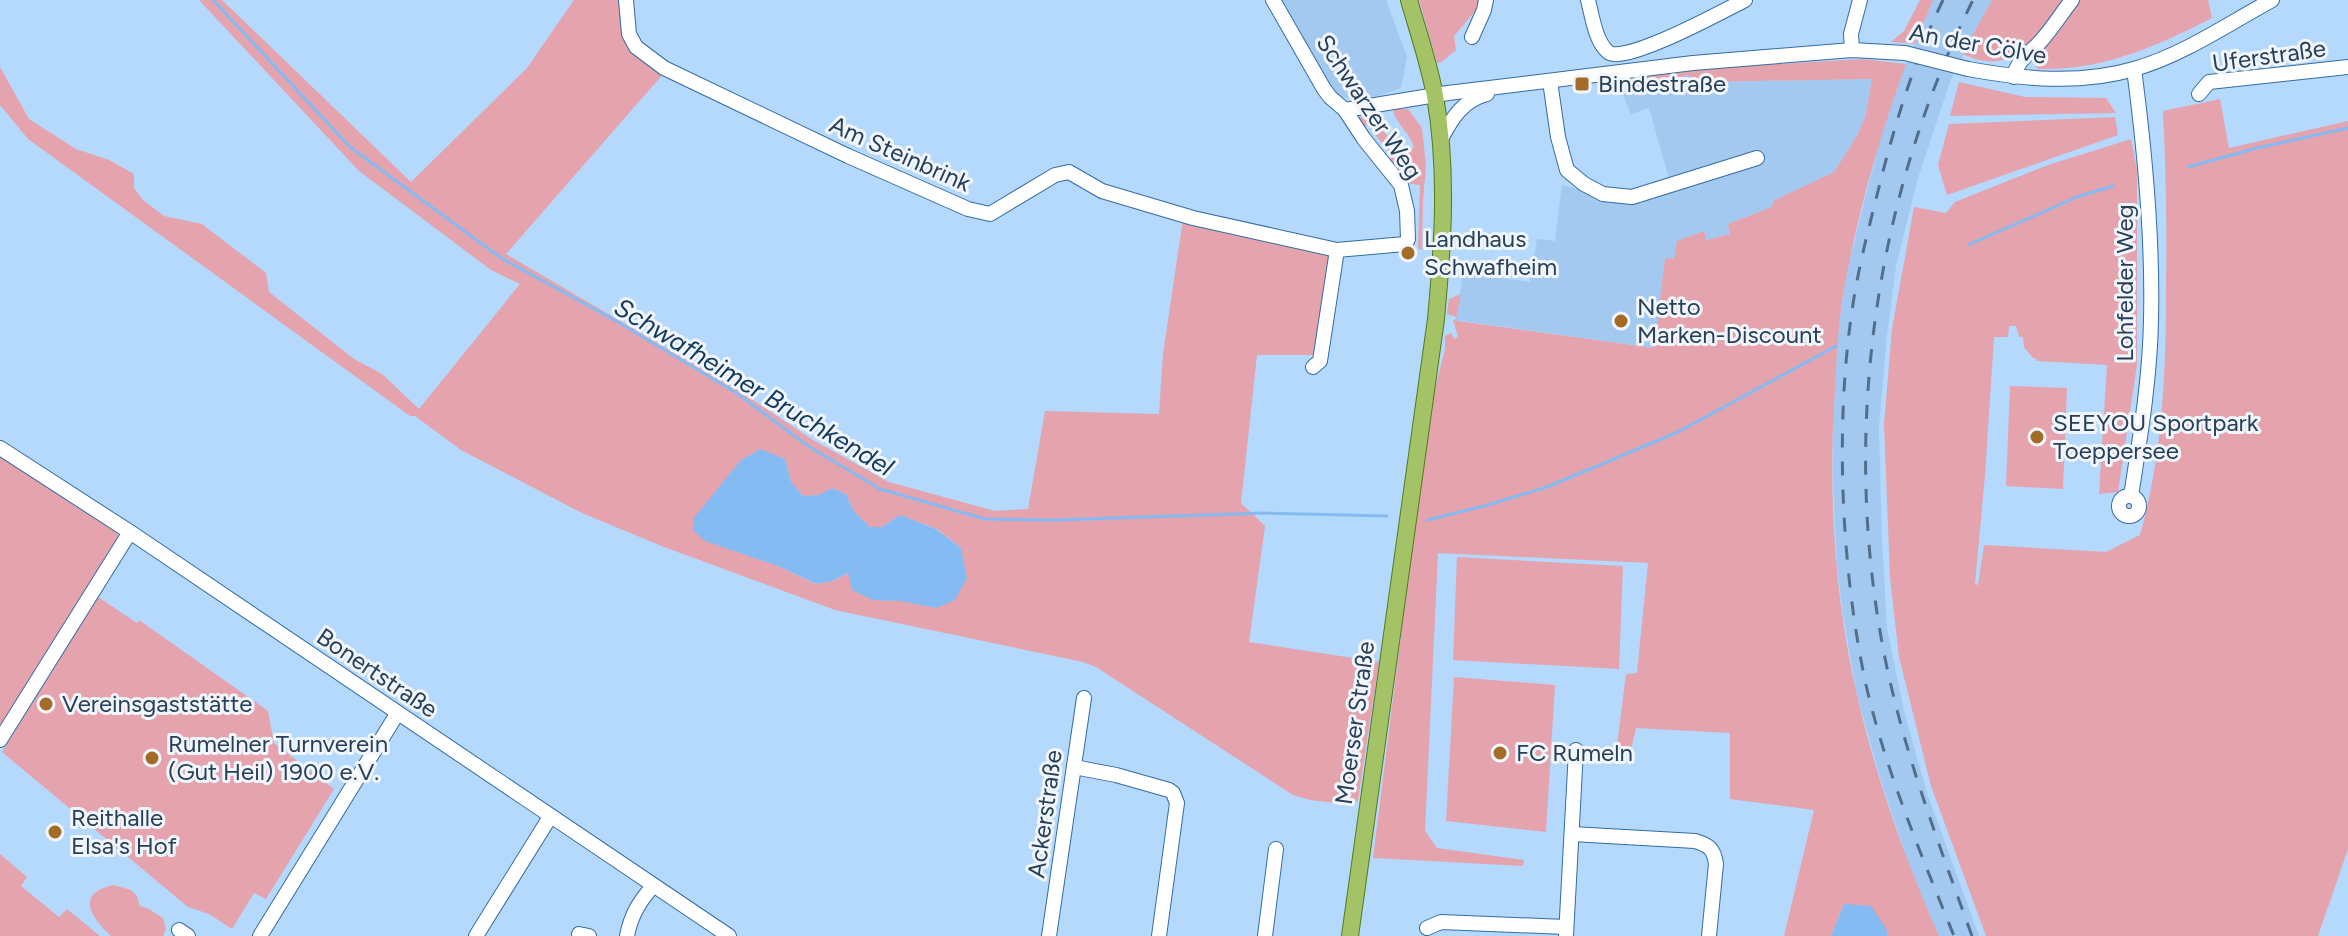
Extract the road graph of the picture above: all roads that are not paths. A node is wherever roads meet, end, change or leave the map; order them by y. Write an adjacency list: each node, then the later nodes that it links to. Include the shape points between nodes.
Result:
1 (626, 0): 23 (street, Am Steinbrink, via 629,34 636,47 664,68 968,209 990,214 1069,172 1102,191)
2 (1273, 0): 19 (street, Schwarzer Weg, via 1324,89)
3 (1409, 0): 18 (main road, Moerser Straße)
4 (1486, 0): 10 (street)
5 (1588, 0): 6 (street, via 1600,41 1614,55 1645,48)
6 (1745, 0)
7 (1860, 0): 11 (street)
8 (2072, 0): 14 (street, via 2015,69)
9 (2272, 0): 13 (street, An der Cölve, via 2181,50)
10 (1472, 37)
11 (1852, 50): 14 (street, An der Cölve, bridge, via 1905,53); 15 (street, An der Cölve)
12 (2348, 67): 17 (street, Uferstraße, via 2209,82)
13 (2134, 69): 14 (street, An der Cölve, via 2072,79); 26 (street, Lohfelder Weg, via 2148,184 2151,320)
14 (2014, 77)
15 (1550, 81): 16 (street, An der Cölve); 21 (street, via 1567,170 1603,194 1632,197)
16 (1527, 84): 18 (street, An der Cölve); 20 (street, An der Cölve, via 1464,105)
17 (2199, 94)
18 (1435, 95): 19 (street, An der Cölve); 20 (main road, Moerser Straße)
19 (1345, 110): 22 (street, Schwarzer Weg, via 1401,185 1407,211)
20 (1441, 139): 46 (main road, Moerser Straße, via 1444,225 1436,319)
21 (1757, 158)
22 (1405, 244): 23 (street, Am Steinbrink)
23 (1337, 250): 24 (street, via 1320,361)
24 (1313, 367)
25 (0, 448): 27 (street, Bonertstraße)
26 (2131, 496)
27 (130, 532): 29 (street, Bonertstraße); 30 (street)
28 (1084, 698): 32 (street, Ackerstraße)
29 (397, 714): 33 (street, Bonertstraße); 39 (street)
30 (0, 740)
31 (1576, 750): 34 (street)
32 (1074, 767): 43 (street, Ackerstraße); 44 (street, via 1169,790 1175,797)
33 (550, 817): 36 (street, Bonertstraße); 40 (street)
34 (1572, 834): 38 (street); 47 (street, via 1708,845 1716,864)
35 (1276, 849): 45 (street)
36 (653, 886): 41 (street, via 637,904); 42 (street, Bonertstraße)
37 (1427, 928): 38 (street, via 1441,922)
38 (1566, 932)
39 (260, 936)
40 (476, 936)
41 (627, 936)
42 (729, 936)
43 (1049, 936)
44 (1159, 936)
45 (1265, 936)
46 (1350, 936)
47 (1709, 936)

